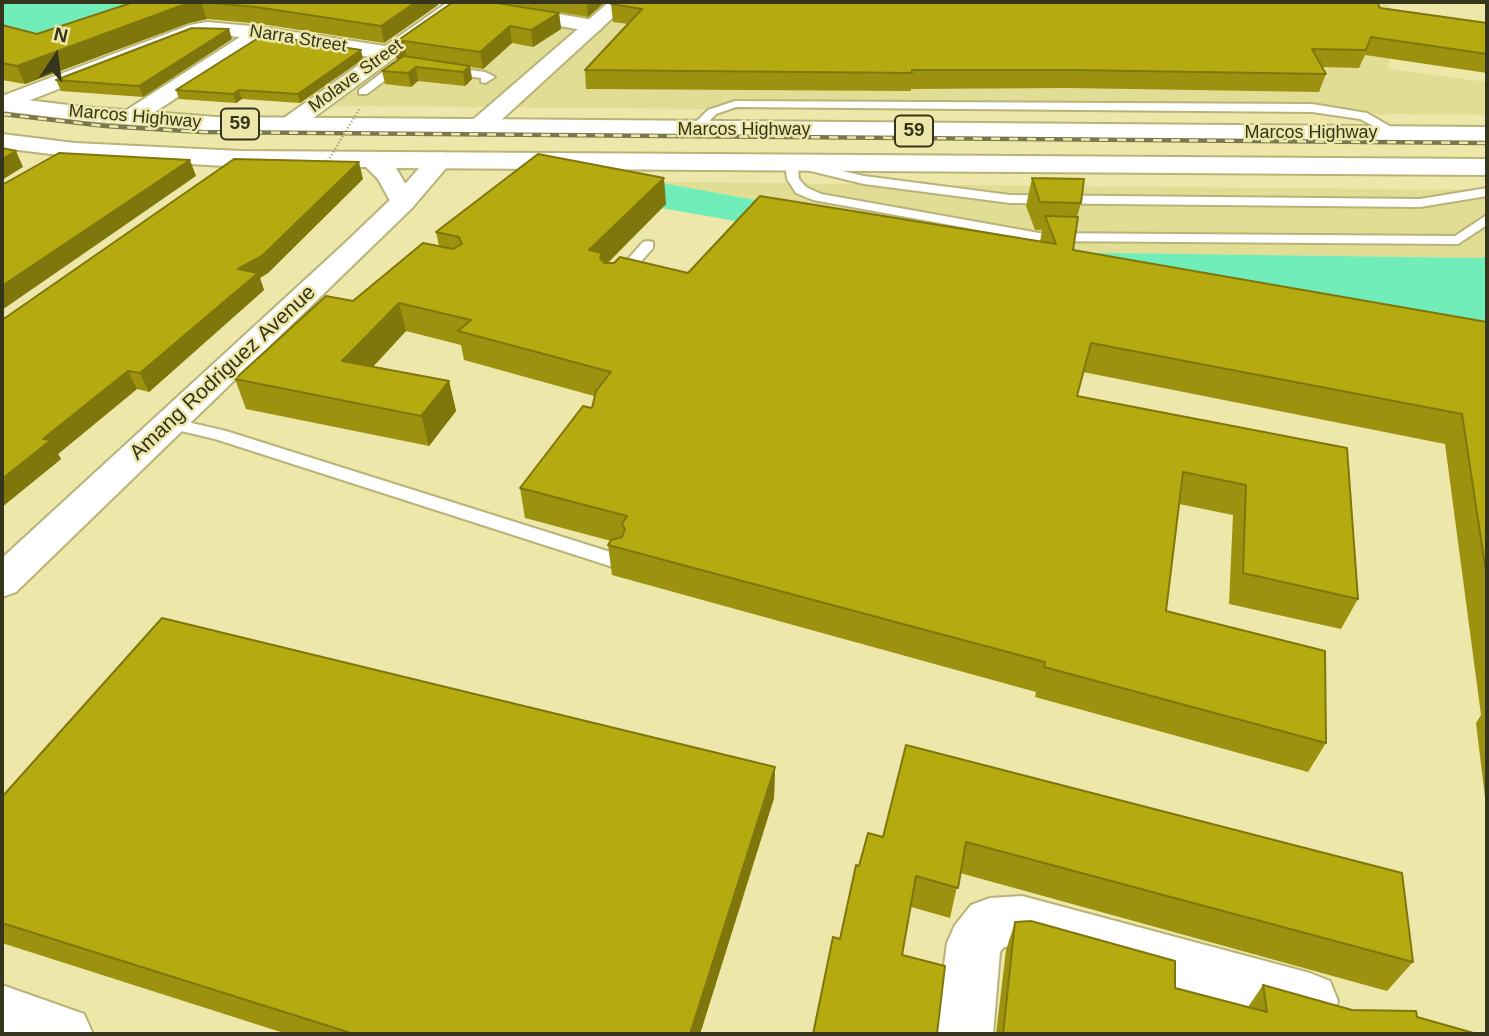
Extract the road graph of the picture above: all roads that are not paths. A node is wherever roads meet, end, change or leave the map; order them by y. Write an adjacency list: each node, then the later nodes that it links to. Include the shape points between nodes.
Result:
1 (456, 2): 3 (main road); 5 (main road, Molave Street)
2 (620, 2): 3 (main road)
3 (593, 26): 13 (main road)
4 (261, 33): 5 (main road, Narra Street); 10 (main road, Narra Street, via 190,31); 11 (main road)
5 (388, 53): 12 (main road, Molave Street)
6 (420, 66): 9 (lane, via 397,66)
7 (433, 68): 8 (lane, via 489,77)
8 (485, 80)
9 (363, 92)
10 (2, 104): 11 (main road, Marcos Highway / 59)
11 (130, 118): 12 (main road, Marcos Highway / 59)
12 (289, 125): 13 (main road, Marcos Highway / 59)
13 (478, 128): 14 (main road, Marcos Highway / 59)
14 (694, 130): 15 (main road, Marcos Highway / 59); 16 (lane, via 723,106 749,104 1312,108 1363,116)
15 (1133, 132): 16 (main road, Marcos Highway / 59); 24 (main road)
16 (1396, 134): 17 (main road, Marcos Highway / 59)
17 (1487, 134)
18 (2, 141): 19 (main road, Marcos Highway / 59)
19 (75, 150): 20 (main road, Marcos Highway / 59); 26 (main road)
20 (241, 159): 21 (main road, Marcos Highway / 59); 27 (main road)
21 (373, 160): 22 (main road, Marcos Highway / 59); 29 (main road, via 389,176)
22 (440, 160): 23 (main road, Marcos Highway / 59); 29 (main road, Amang Rodriguez Avenue)
23 (791, 163): 24 (main road, Marcos Highway / 59); 28 (lane, via 864,180 1010,199 1420,202); 30 (lane, via 801,191 818,197 1039,237 1458,240)
24 (1155, 165): 25 (main road, Marcos Highway / 59)
25 (1487, 167)
26 (44, 168)
27 (202, 186)
28 (1487, 192)
29 (403, 202): 33 (main road, Amang Rodriguez Avenue)
30 (1487, 219)
31 (648, 245): 32 (lane)
32 (612, 285)
33 (170, 422): 34 (lane); 35 (main road, Amang Rodriguez Avenue)
34 (616, 561)
35 (2, 582)
36 (1351, 1012): 39 (main road, via 1022,921 990,923 974,943)
37 (2, 1013): 38 (main road)
38 (64, 1034)
39 (964, 1034)

